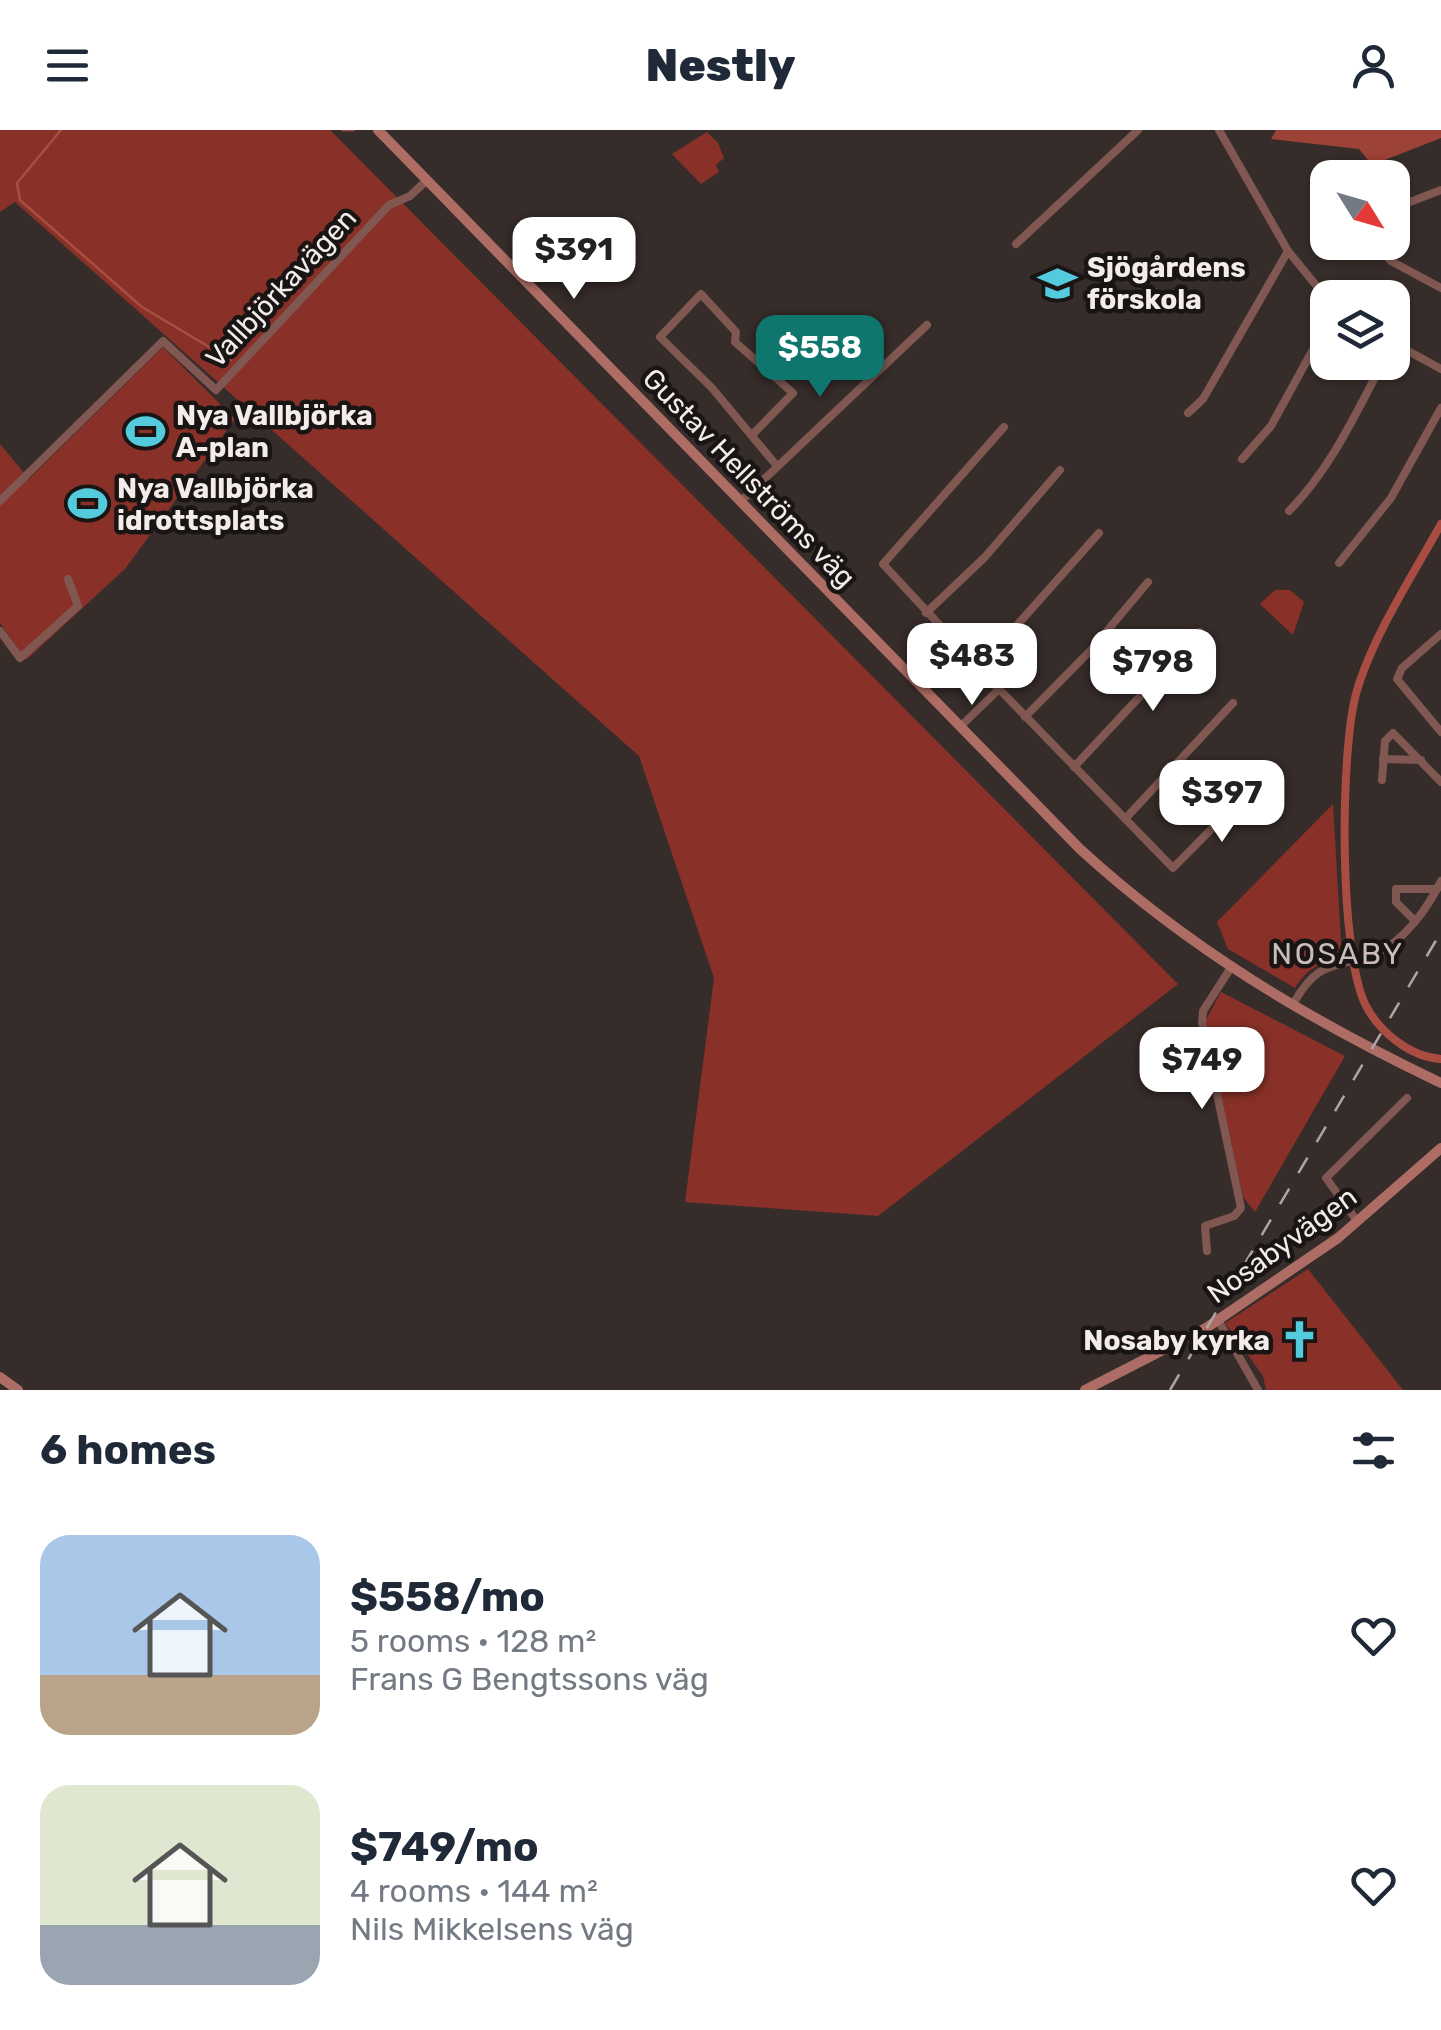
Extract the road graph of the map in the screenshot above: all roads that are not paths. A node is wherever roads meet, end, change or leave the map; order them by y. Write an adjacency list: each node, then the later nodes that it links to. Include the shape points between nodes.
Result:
1 (378, 130): 4 (street, Gustav Hellströms väg)
2 (1138, 130): 7 (street)
3 (1219, 130): 8 (street)
4 (427, 180): 24 (street, Vallbjörkavägen, via 389,205 216,390 163,341); 25 (street, Gustav Hellströms väg)
5 (1441, 190): 6 (street)
6 (1410, 203)
7 (1016, 244)
8 (1288, 251): 10 (street); 18 (street)
9 (1389, 260): 11 (street)
10 (1312, 280)
11 (1441, 288)
12 (927, 325): 22 (street)
13 (1410, 352): 15 (street)
14 (1310, 354): 21 (street, via 1270,426)
15 (1441, 369)
16 (1374, 380): 26 (street, via 1314,485)
17 (1441, 408): 28 (street, via 1391,498)
18 (1188, 414)
19 (1004, 427): 31 (street, via 884,559 887,572)
20 (752, 434): 20 (street, via 660,338 701,294 736,332 735,342 793,393); 22 (street)
21 (1242, 459)
22 (778, 466): 25 (street)
23 (1060, 470): 31 (street)
24 (0, 502)
25 (740, 502): 39 (street, Gustav Hellströms väg)
26 (1289, 511)
27 (1099, 532): 35 (street)
28 (1339, 563)
29 (68, 579): 32 (street, via 78,606 20,658)
30 (1148, 582): 38 (street)
31 (926, 612): 35 (street)
32 (0, 631)
33 (1200, 632): 43 (street)
34 (1441, 634): 40 (street, via 1396,680)
35 (974, 664): 36 (street)
36 (1000, 689): 38 (street); 39 (street)
37 (1233, 703): 47 (street)
38 (1025, 717): 43 (street)
39 (962, 726): 50 (street, Gustav Hellströms väg, via 1131,895)
40 (1441, 732)
41 (1383, 759): 42 (street); 42 (street, via 1393,733); 44 (street)
42 (1421, 760): 45 (street)
43 (1074, 767): 47 (street)
44 (1382, 780)
45 (1441, 782)
46 (1244, 796): 47 (street, via 1173,868)
47 (1125, 819)
48 (1439, 885): 49 (street); 49 (street, via 1396,889 1396,902)
49 (1415, 921): 51 (street, via 1385,949 1320,968)
50 (1230, 969): 51 (street, Gustav Hellströms väg); 56 (street, via 1202,1023 1241,1208 1205,1226)
51 (1293, 1004): 52 (street, Gustav Hellströms väg)
52 (1441, 1083)
53 (1408, 1098): 55 (street, via 1326,1178)
54 (1441, 1148): 55 (street, Nosabyvägen)
55 (1357, 1221): 57 (street, Nosabyvägen)
56 (1206, 1250)
57 (1218, 1320): 60 (street, Nosabyvägen); 61 (street)
58 (0, 1376): 59 (street)
59 (18, 1390)
60 (1085, 1390)
61 (1258, 1390)

